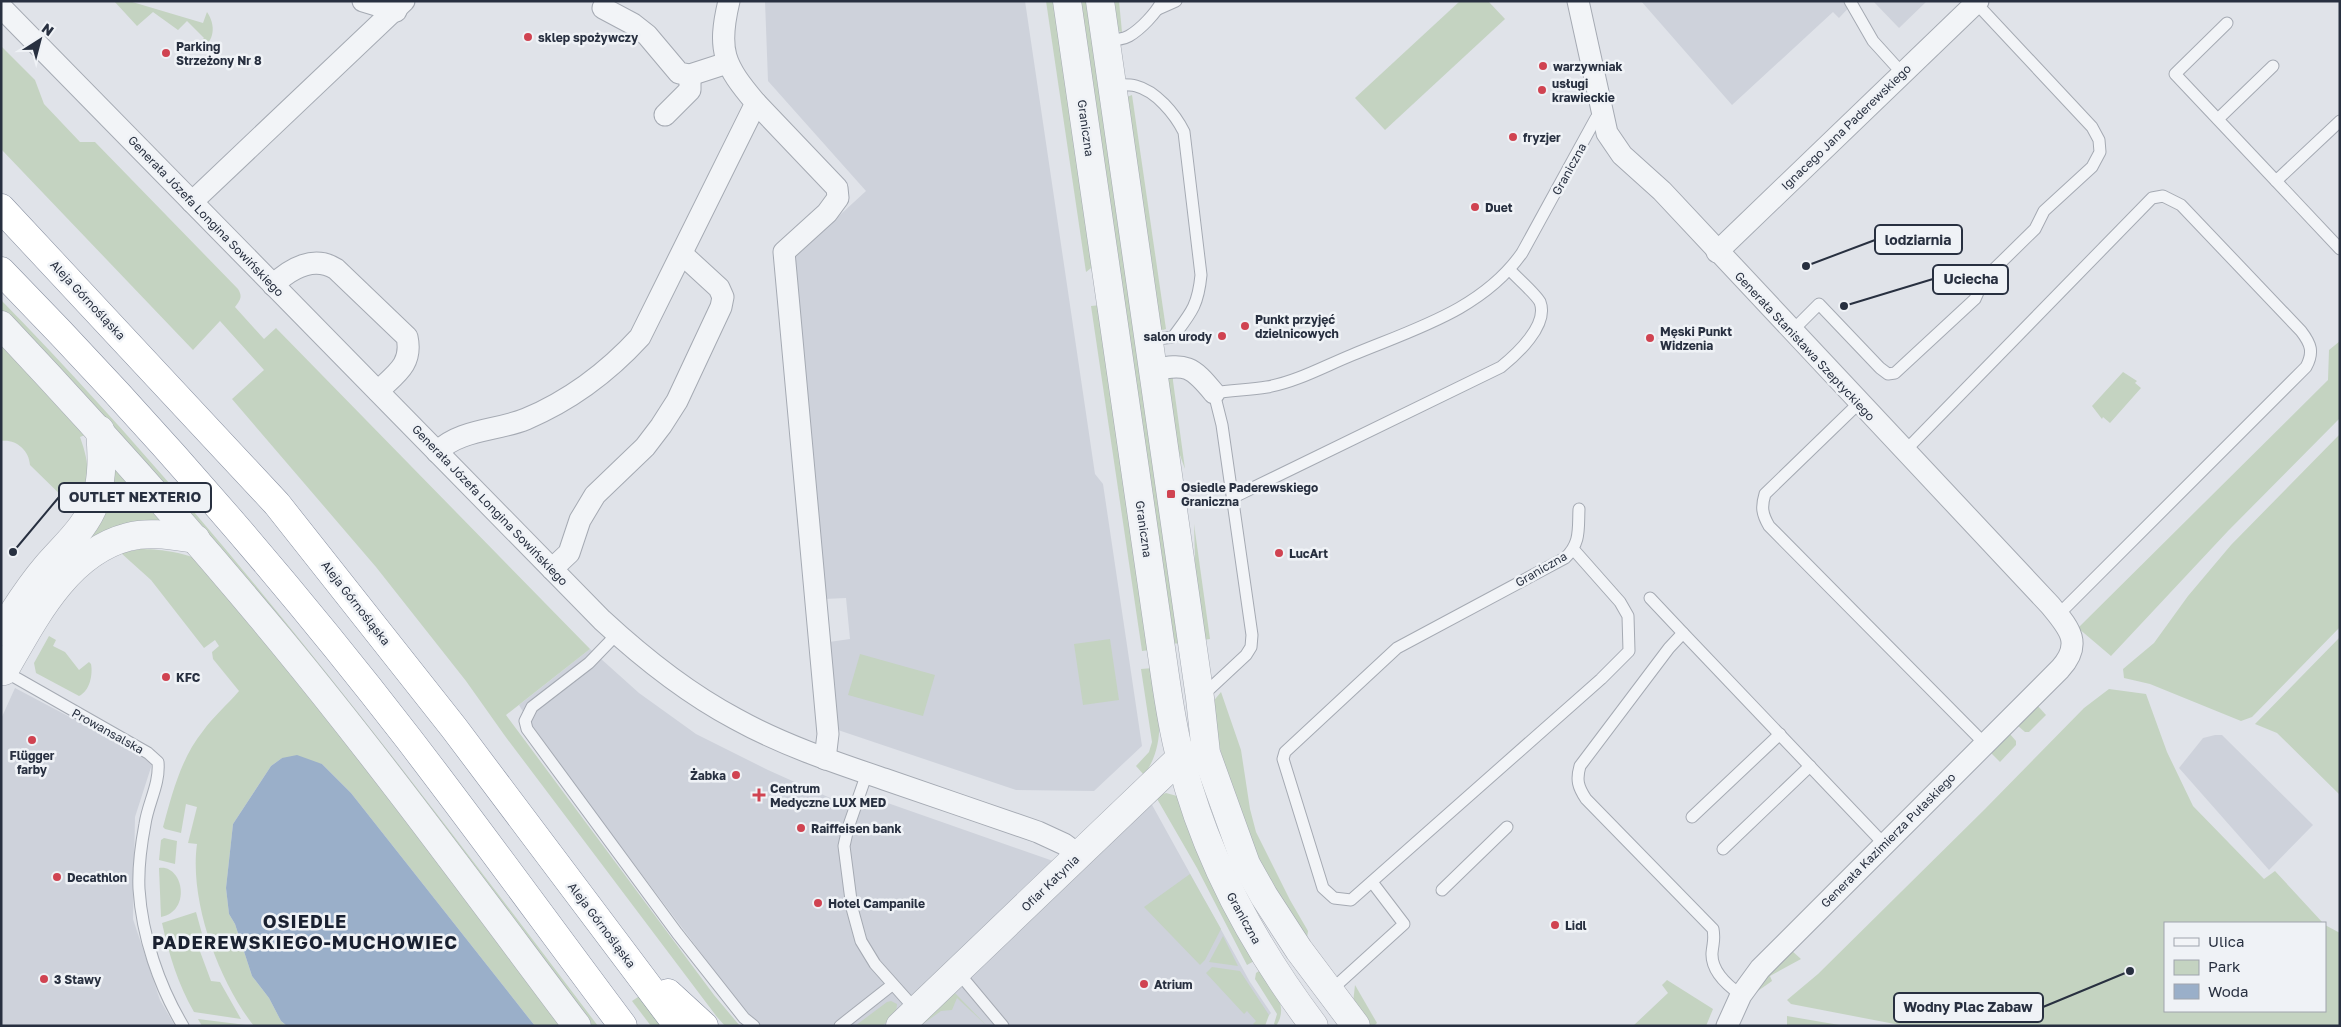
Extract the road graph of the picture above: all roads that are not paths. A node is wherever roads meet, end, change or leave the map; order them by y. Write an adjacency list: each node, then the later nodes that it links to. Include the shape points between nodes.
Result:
1 (363, 1): 10 (street)
2 (729, 1): 15 (street, via 724,42)
3 (1067, 1): 59 (street, Graniczna, via 1163,665)
4 (1100, 1): 14 (street, Graniczna)
5 (1176, 1): 9 (lane)
6 (1578, 1): 29 (street, Generała Stanisława Szeptyckiego, via 1607,133 1622,155 1662,192)
7 (1850, 1): 17 (lane, via 1873,40)
8 (1977, 2): 17 (street, Ignacego Jana Paderewskiego); 35 (lane, Ignacego Jana Paderewskiego, via 2092,127 2099,140 2098,158 2044,211 2035,229 1984,279 1975,299 1895,373 1888,374 1880,368 1819,304)
9 (1160, 5): 14 (lane, via 1129,36)
10 (400, 6): 26 (street)
11 (1, 7): 26 (street, Generała Józefa Longina Sowińskiego)
12 (603, 8): 18 (street, via 647,34 679,73)
13 (2227, 23): 23 (lane, via 2175,74)
14 (1106, 40): 19 (street, Graniczna)
15 (727, 62): 18 (street); 20 (street, via 734,77)
16 (2273, 66): 23 (lane)
17 (1902, 73): 29 (street, Ignacego Jana Paderewskiego)
18 (690, 75): 21 (street, via 690,90)
19 (1112, 84): 36 (street, Graniczna); 36 (lane, via 1137,86 1153,96 1176,116 1184,132 1201,275 1199,297 1173,337)
20 (756, 103): 30 (street); 60 (street, via 836,188 838,198 827,213 784,252 828,734)
21 (665, 115)
22 (1596, 118): 32 (lane, Graniczna, via 1543,218)
23 (2218, 119): 25 (lane)
24 (2340, 121): 25 (lane)
25 (2276, 180): 28 (lane)
26 (192, 202): 33 (street, Generała Józefa Longina Sowińskiego)
27 (1, 208): 70 (highway, Aleja Górnośląska, via 282,511 454,728)
28 (2339, 247)
29 (1717, 252): 35 (street, Generała Stanisława Szeptyckiego)
30 (682, 254): 42 (street, via 640,337 595,380 526,419 456,438); 48 (street, via 719,288 723,297 722,307 677,401 661,426 645,447 595,495 580,520 569,553)
31 (1, 270): 79 (highway, via 181,463 275,574 408,739)
32 (1510, 270): 39 (lane, Graniczna, via 1455,312 1299,377 1266,387); 44 (lane, via 1540,302 1540,312 1538,325 1530,339 1501,367)
33 (273, 285): 38 (street, Generała Józefa Longina Sowińskiego); 38 (street, via 292,270 317,261 327,263 407,337 410,348 405,365)
34 (1, 325): 41 (street)
35 (1792, 331): 40 (street, Generała Stanisława Szeptyckiego)
36 (1149, 340): 37 (street, Graniczna)
37 (1153, 370): 39 (street, via 1177,365 1189,369); 56 (street, Graniczna)
38 (378, 391): 42 (street, Generała Józefa Longina Sowińskiego)
39 (1214, 392): 44 (lane)
40 (1859, 403): 43 (street, Generała Stanisława Szeptyckiego); 58 (lane, via 1765,494 1763,515 1769,526)
41 (100, 430): 46 (street); 51 (street, via 102,460 99,488 85,523 26,592)
42 (437, 452): 48 (street, Generała Józefa Longina Sowińskiego)
43 (1904, 452): 50 (street, Generała Stanisława Szeptyckiego); 50 (lane, via 2152,198 2163,196 2181,205 2301,331 2310,344 2311,357 2306,367)
44 (1232, 498): 56 (lane, via 1252,635 1251,648)
45 (1579, 509): 47 (lane, Graniczna)
46 (196, 539): 55 (street, via 143,535 117,541 96,551 76,567 44,605); 78 (street, via 351,728)
47 (1574, 550): 68 (lane, Graniczna, via 1620,602 1628,616 1629,651); 68 (lane, Graniczna, via 1565,558 1397,648 1285,752 1283,759 1323,888 1334,898 1351,900)
48 (552, 569): 53 (street, Generała Józefa Longina Sowińskiego)
49 (1650, 598): 52 (lane)
50 (2058, 615): 54 (street, Generała Stanisława Szeptyckiego, via 2073,641)
51 (1, 632)
52 (1683, 633): 57 (lane); 74 (lane, via 1580,766 1577,778 1586,799 1713,929 1716,941 1713,962 1718,974)
53 (617, 634): 60 (street, Generała Józefa Longina Sowińskiego, via 700,698 753,728); 82 (lane, via 589,663 532,707 525,721 527,730 677,933 744,1018)
54 (2064, 665): 58 (street, Generała Kazimierza Pułaskiego)
55 (2, 673): 77 (lane, Prowansalska, via 141,749 158,762 159,774 145,822 139,889 151,952 170,1003)
56 (1200, 698): 59 (street, Graniczna)
57 (1780, 734): 61 (lane); 63 (lane)
58 (1985, 744): 65 (street, Generała Kazimierza Pułaskiego)
59 (1193, 755): 67 (street, Ofiar Katynia); 73 (street, Graniczna, via 1264,896); 76 (street, Graniczna, via 1203,830 1229,892)
60 (825, 759): 62 (street, Generała Józefa Longina Sowińskiego)
61 (1810, 766): 65 (lane); 66 (lane)
62 (867, 773): 67 (street, Generała Józefa Longina Sowińskiego, via 1045,834); 72 (lane, via 844,846 852,908 861,941)
63 (1692, 817)
64 (1506, 828): 69 (lane)
65 (1884, 844): 74 (street, Generała Kazimierza Pułaskiego, via 1767,960)
66 (1723, 849)
67 (1079, 855): 71 (street, Ofiar Katynia)
68 (1372, 882): 73 (lane, via 1404,924)
69 (1442, 890)
70 (619, 949): 80 (highway, Aleja Górnośląska); 81 (highway)
71 (957, 971): 75 (street, Ofiar Katynia); 84 (lane)
72 (892, 985): 75 (lane); 83 (lane)
73 (1329, 992): 76 (street); 85 (street, Graniczna)
74 (1741, 994): 86 (street, Generała Kazimierza Pułaskiego)
75 (908, 1018)
76 (1304, 1022)
77 (184, 1026)
78 (577, 1026)
79 (623, 1026)
80 (678, 1026)
81 (704, 1026)
82 (754, 1026)
83 (840, 1026)
84 (1003, 1026)
85 (1356, 1026)
86 (1727, 1026)

